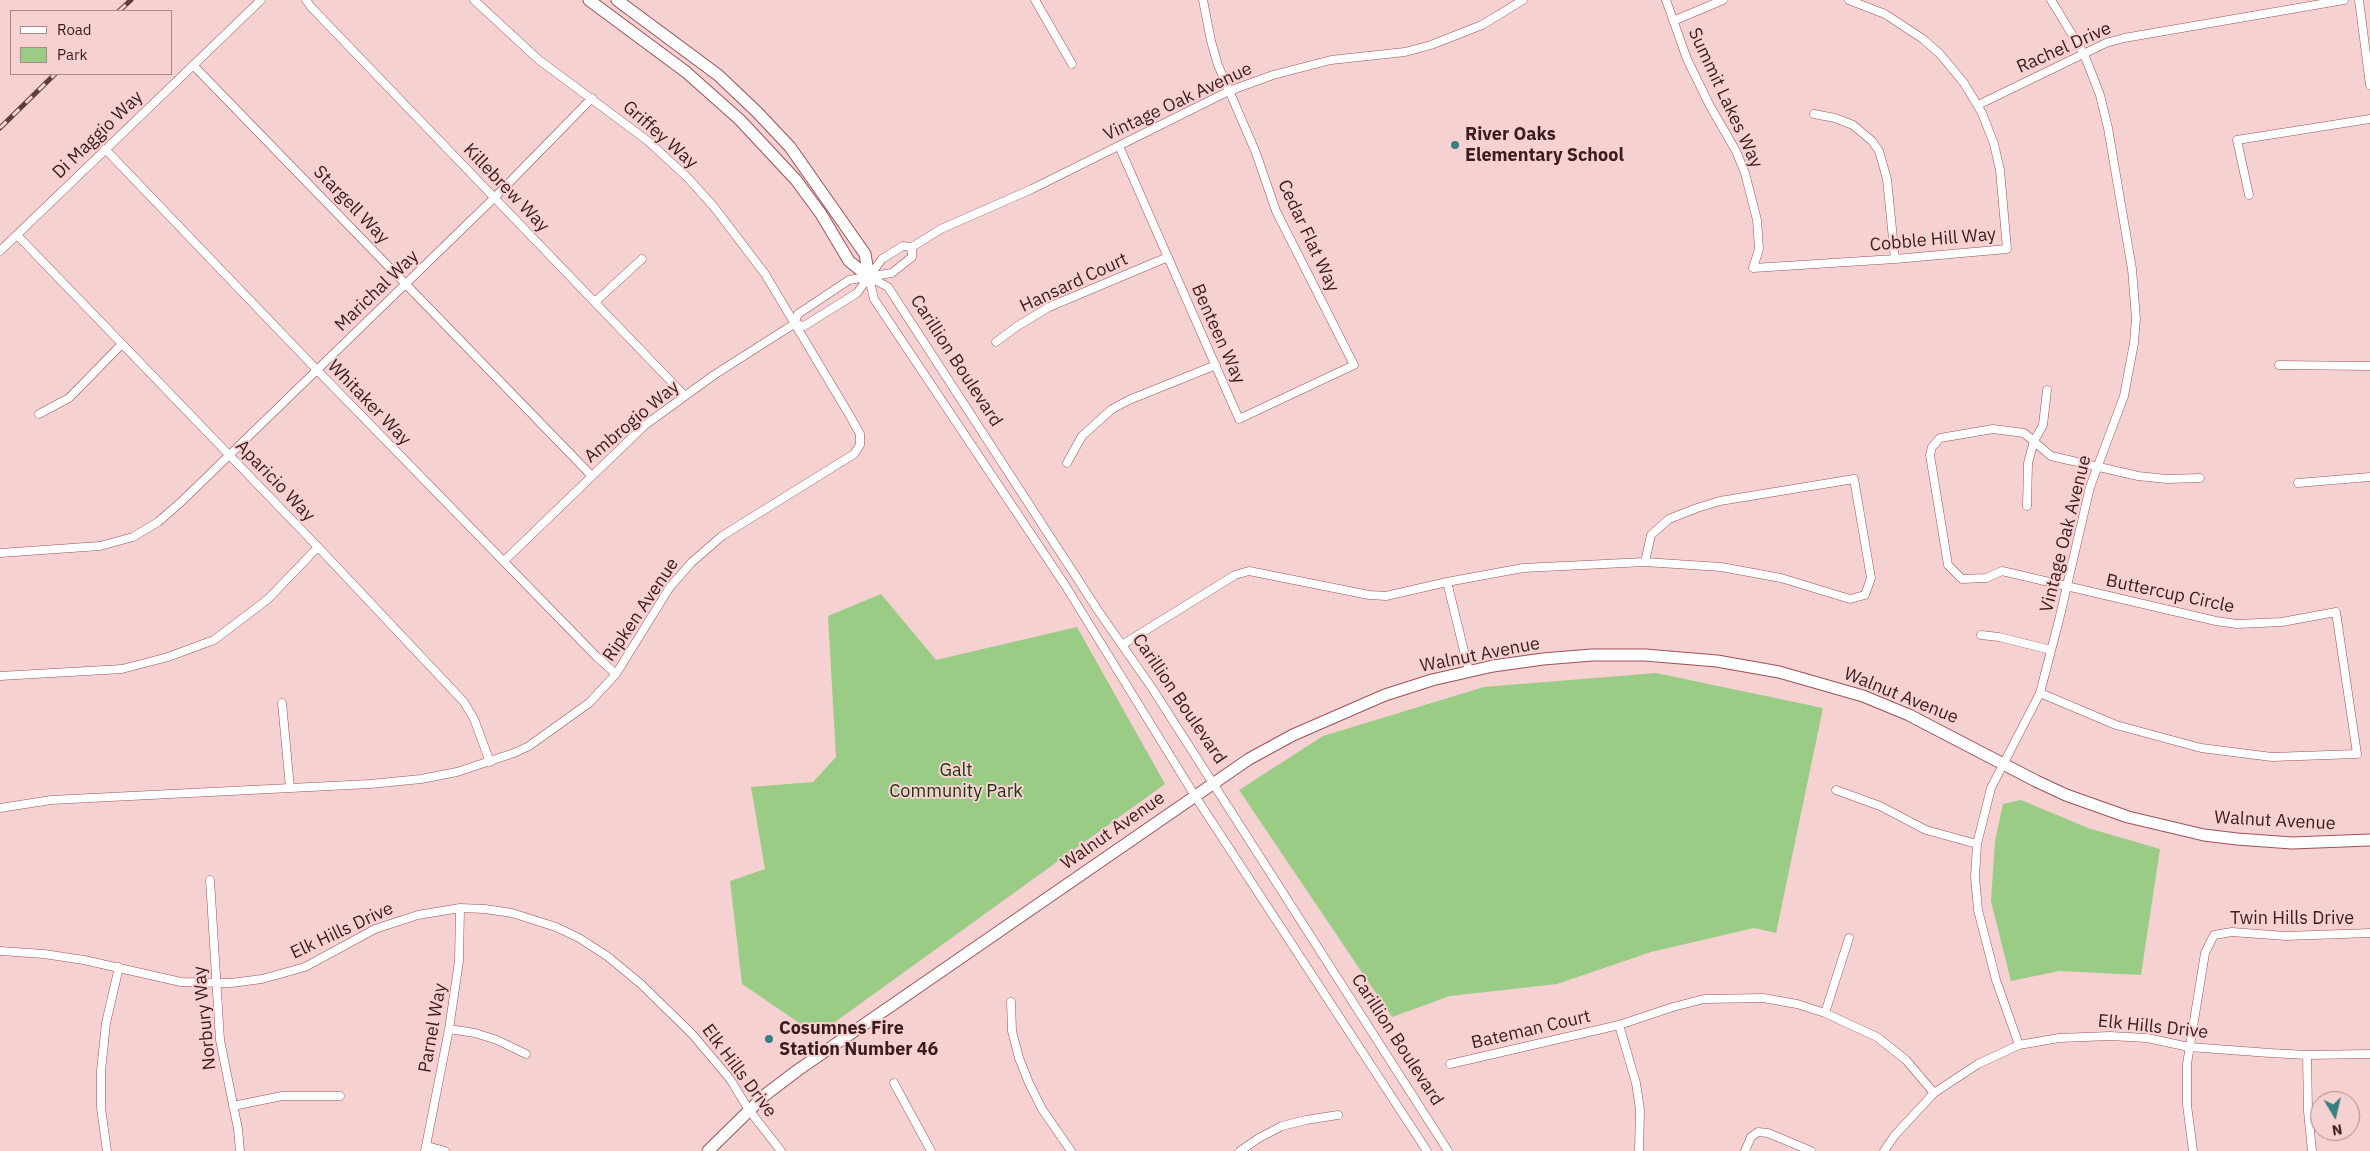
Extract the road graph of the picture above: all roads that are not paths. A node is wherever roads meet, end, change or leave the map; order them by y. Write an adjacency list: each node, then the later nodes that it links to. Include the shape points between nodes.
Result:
1 (261, 0): 17 (street, Di Maggio Way)
2 (306, 0): 28 (street, Killebrew Way)
3 (474, 0): 21 (street, Griffey Way, via 539,60)
4 (589, 0): 36 (street, Carillion Boulevard, via 686,72 740,120 796,180 849,260)
5 (617, 0): 36 (street, Carillion Boulevard, via 718,75 790,147 865,254)
6 (1035, 0): 18 (street)
7 (1203, 0): 20 (street, Cedar Flat Way, via 1211,41)
8 (1524, 0): 20 (street, Vintage Oak Avenue, via 1482,25 1431,45 1405,52 1331,60)
9 (1666, 0): 15 (street, Summit Lakes Way)
10 (1723, 0): 15 (street)
11 (1849, 0): 22 (street, Cobble Hill Way, via 1885,14 1923,39 1953,68)
12 (2051, 0): 16 (street, Vintage Oak Avenue)
13 (2344, 0): 16 (street, Rachel Drive, via 2124,38)
14 (2359, 0): 19 (street)
15 (1673, 21): 35 (street, Summit Lakes Way, via 1698,82 1745,173 1757,220 1759,249)
16 (2084, 54): 22 (street, Rachel Drive); 53 (street, Vintage Oak Avenue, via 2108,128 2132,269 2136,318 2124,396)
17 (193, 64): 26 (street, Di Maggio Way); 37 (street, Stargell Way)
18 (1072, 64)
19 (2370, 85)
20 (1229, 91): 25 (street, Vintage Oak Avenue); 42 (street, Cedar Flat Way, via 1276,211)
21 (592, 98): 28 (street, Marichal Way); 39 (street, Griffey Way, via 648,140 714,207 764,274)
22 (1978, 105): 34 (street, Cobble Hill Way, via 1994,144 2000,170 2007,248)
23 (1814, 114): 34 (street, via 1853,125 1879,151 1887,179)
24 (2370, 119): 27 (street, via 2237,140)
25 (1119, 146): 30 (street, Vintage Oak Avenue, via 941,229); 32 (street, Benteen Way)
26 (105, 149): 29 (street, Di Maggio Way); 46 (street, Whitaker Way)
27 (2249, 195)
28 (494, 198): 37 (street, Marichal Way); 38 (street, Killebrew Way)
29 (17, 235): 31 (street, Di Maggio Way); 41 (street, Aparicio Way)
30 (912, 247): 36 (street, Vintage Oak Avenue, via 903,246 882,259); 36 (street, Vintage Oak Avenue, via 912,257 892,273)
31 (0, 251)
32 (1168, 257): 40 (street, Hansard Court, via 1049,307); 43 (street, Benteen Way)
33 (642, 259): 38 (street)
34 (1895, 259): 35 (street, Cobble Hill Way)
35 (1753, 268)
36 (869, 277): 39 (street, Ambrogio Way, via 849,280 798,314); 39 (street, Ambrogio Way, via 857,293 804,326); 66 (street, Carillion Boulevard, via 888,288); 78 (street, Carillion Boulevard, via 874,299 1065,585)
37 (407, 283): 46 (street, Marichal Way); 54 (street, Stargell Way)
38 (596, 301): 48 (street, Killebrew Way)
39 (794, 324): 48 (street, Ambrogio Way); 69 (street, Ripken Avenue, via 860,434 860,445 854,454 722,536 692,562 670,587)
40 (996, 342)
41 (121, 345): 49 (street, via 68,398); 51 (street, Aparicio Way)
42 (1354, 364): 43 (street, Benteen Way, via 1239,419)
43 (1216, 365): 52 (street, via 1112,410 1082,436)
44 (2279, 365): 45 (street)
45 (2370, 366)
46 (316, 370): 51 (street, Marichal Way); 61 (street, Whitaker Way)
47 (2048, 390): 50 (street, via 2042,425)
48 (685, 396): 54 (street, Ambrogio Way, via 645,425)
49 (39, 414)
50 (2034, 441): 53 (street, via 2051,456); 58 (street, via 2028,463); 64 (street, via 2024,433 1993,430 1940,438 1932,447 1930,456 1948,565 1962,579 1986,578 2002,571)
51 (229, 456): 59 (street, Aparicio Way); 60 (street, Marichal Way, via 158,522 133,537 100,546)
52 (1067, 463)
53 (2097, 465): 55 (street, via 2138,476); 64 (street, Vintage Oak Avenue)
54 (591, 475): 61 (street, Ambrogio Way)
55 (2200, 478)
56 (2370, 478): 57 (street)
57 (2298, 483)
58 (2027, 506)
59 (318, 548): 70 (street, via 268,599 214,640 122,669); 73 (street, Aparicio Way, via 464,702)
60 (0, 553)
61 (504, 561): 69 (street, Whitaker Way)
62 (1645, 562): 62 (street, via 1729,569 1781,578 1850,599 1865,595 1871,578 1854,480 1720,501 1697,508 1669,519 1651,535); 63 (street, via 1523,568)
63 (1447, 582): 66 (street, via 1386,596 1249,571 1235,576); 68 (street)
64 (2067, 587): 67 (street, Vintage Oak Avenue); 71 (street, Buttercup Circle, via 2237,624 2282,622 2336,612 2357,754 2272,757 2201,748 2116,725)
65 (1981, 635): 67 (street)
66 (1122, 645): 75 (street, Carillion Boulevard)
67 (2052, 650): 71 (street, Vintage Oak Avenue)
68 (1469, 671): 74 (street, Walnut Avenue, via 1543,659 1601,655 1692,658 1754,667 1863,696 1924,722); 75 (street, Walnut Avenue, via 1385,695 1338,713 1249,759)
69 (616, 674): 73 (street, Ripken Avenue, via 589,703 557,728 529,746)
70 (0, 676)
71 (2040, 693): 74 (street, Vintage Oak Avenue)
72 (282, 703): 76 (street)
73 (490, 762): 76 (street, Ripken Avenue, via 421,779)
74 (2003, 764): 80 (street, Walnut Avenue, via 2097,806 2186,831 2270,842); 81 (street, Vintage Oak Avenue, via 1990,788)
75 (1214, 783): 78 (street, Walnut Avenue); 115 (street, Carillion Boulevard)
76 (290, 788): 79 (street, Ripken Avenue, via 51,800)
77 (1836, 790): 81 (street, via 1893,812 1926,830)
78 (1195, 796): 103 (street, Walnut Avenue, via 798,1070); 114 (street, Carillion Boulevard)
79 (0, 808)
80 (2370, 840)
81 (1977, 844): 93 (street, Vintage Oak Avenue, via 1978,910 1996,980)
82 (210, 880): 88 (street, Norbury Way)
83 (460, 908): 88 (street, Elk Hills Drive, via 400,919 288,973); 92 (street, Parnel Way, via 459,962); 103 (street, Elk Hills Drive, via 486,909 529,918 579,938 607,956 694,1035 730,1079)
84 (2370, 933): 94 (street, Twin Hills Drive, via 2286,936 2232,932 2214,935 2205,953)
85 (1849, 938): 90 (street)
86 (0, 951): 87 (street, Elk Hills Drive, via 44,954)
87 (119, 968): 88 (street, Elk Hills Drive, via 164,979); 106 (street, via 106,1023 101,1071)
88 (216, 983): 102 (street, Norbury Way, via 222,1048)
89 (1011, 1002): 112 (street, via 1012,1031 1028,1083)
90 (1825, 1013): 91 (street, Bateman Court, via 1798,1004 1734,997 1704,999); 100 (street, Bateman Court, via 1877,1037 1906,1060)
91 (1619, 1025): 98 (street, Bateman Court); 116 (street, via 1636,1083 1640,1110)
92 (449, 1029): 95 (street, via 497,1040); 105 (street, Parnel Way)
93 (2019, 1045): 94 (street, Elk Hills Drive, via 2092,1035 2147,1038); 100 (street, Elk Hills Drive, via 1978,1064)
94 (2189, 1046): 97 (street, Elk Hills Drive); 120 (street, via 2187,1106)
95 (526, 1054)
96 (2370, 1054): 97 (street, Elk Hills Drive)
97 (2307, 1055): 121 (street)
98 (1450, 1064)
99 (894, 1083): 111 (street)
100 (1934, 1093): 119 (street, Elk Hills Drive)
101 (340, 1096): 102 (street, via 282,1096)
102 (233, 1106): 107 (street, Norbury Way)
103 (749, 1110): 109 (street, Walnut Avenue); 110 (street, Elk Hills Drive)
104 (1338, 1115): 113 (street, via 1282,1126)
105 (426, 1148): 108 (street)
106 (107, 1151)
107 (240, 1151)
108 (445, 1151)
109 (708, 1151)
110 (781, 1151)
111 (931, 1151)
112 (1071, 1151)
113 (1240, 1151)
114 (1426, 1151)
115 (1448, 1151)
116 (1639, 1151)
117 (1745, 1151): 118 (street, via 1758,1132 1774,1135)
118 (1811, 1151)
119 (1884, 1151)
120 (2193, 1151)
121 (2312, 1151)

